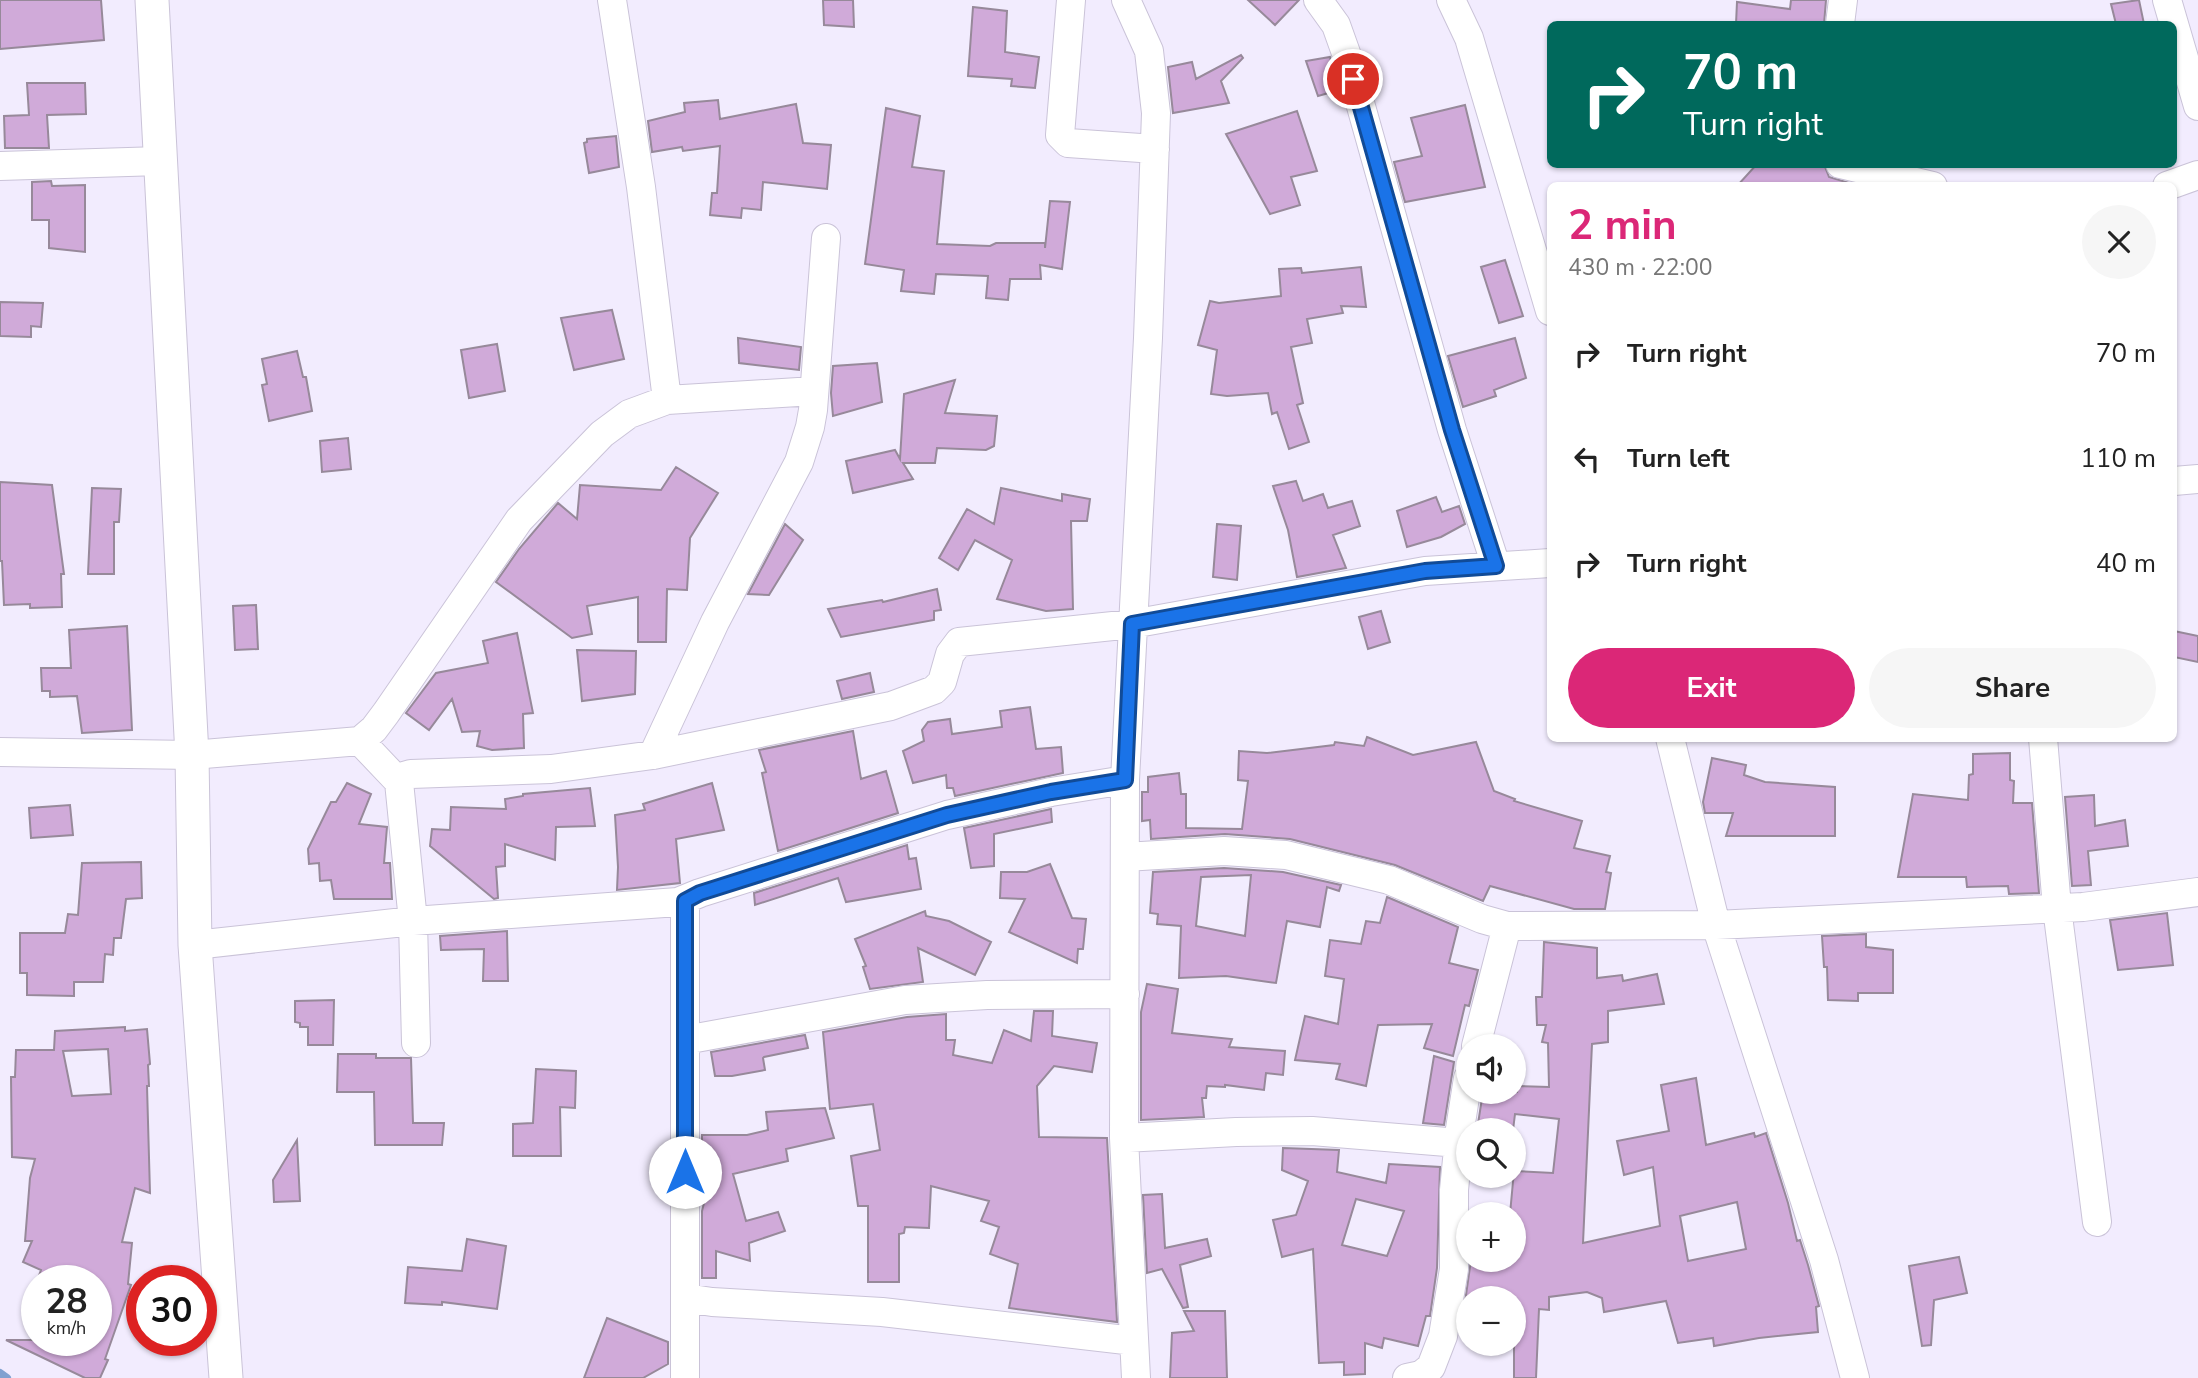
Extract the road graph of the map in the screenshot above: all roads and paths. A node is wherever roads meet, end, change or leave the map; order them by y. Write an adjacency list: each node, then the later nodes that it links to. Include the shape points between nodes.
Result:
1 (152, 0): 14 (street)
2 (612, 0): 23 (street)
3 (1071, 0): 13 (street, via 1060,135 1068,143)
4 (1126, 0): 13 (street, via 1149,51)
5 (1318, 0): 27 (street, via 1336,25 1346,53 1452,430)
6 (1451, 0): 21 (street, via 1469,38)
7 (1843, 0): 9 (street)
8 (2166, 0): 10 (street)
9 (1840, 21)
10 (2172, 21)
11 (2177, 36): 12 (street)
12 (2198, 106)
13 (1155, 149): 28 (street)
14 (160, 160): 15 (street); 33 (street)
15 (0, 166)
16 (1857, 168): 18 (street)
17 (2198, 175): 19 (street)
18 (1916, 182)
19 (2177, 182)
20 (826, 238): 22 (street)
21 (1547, 301)
22 (814, 391): 23 (street); 34 (street, via 810,427 799,462 715,622)
23 (667, 400): 29 (street, via 629,414 602,434 519,520 386,713)
24 (2198, 479): 25 (street)
25 (2177, 481)
26 (1547, 563): 27 (street)
27 (1496, 566): 28 (street, via 1425,571)
28 (1132, 624): 34 (street, via 959,642 950,654 942,682 891,706); 35 (street)
29 (360, 741): 33 (street); 36 (street)
30 (1671, 742): 42 (street)
31 (2043, 742): 40 (street)
32 (0, 752): 33 (street)
33 (192, 755): 44 (street)
34 (653, 755): 36 (street, via 551,769 411,774)
35 (1125, 780): 37 (street); 39 (street, via 947,815)
36 (399, 782): 41 (street)
37 (1125, 857): 43 (street, via 1224,851 1286,855 1389,880); 45 (street)
38 (2198, 892): 40 (street)
39 (685, 901): 41 (street); 47 (street)
40 (2057, 908): 42 (street); 52 (street)
41 (413, 921): 44 (street); 48 (street)
42 (1716, 925): 43 (street); 59 (street, via 1824,1260)
43 (1507, 926): 46 (street)
44 (195, 945): 55 (street)
45 (1125, 994): 47 (street, via 905,1000); 49 (street)
46 (1479, 1034)
47 (685, 1040): 53 (street)
48 (416, 1043)
49 (1124, 1138): 50 (street, via 1312,1131); 54 (street)
50 (1456, 1143)
51 (1456, 1174): 58 (street, via 1454,1269 1443,1336 1431,1367)
52 (2097, 1223)
53 (687, 1298): 54 (street, via 881,1312); 56 (street)
54 (1134, 1342): 57 (street)
55 (226, 1378)
56 (685, 1378)
57 (1136, 1378)
58 (1407, 1378)
59 (1855, 1378)

